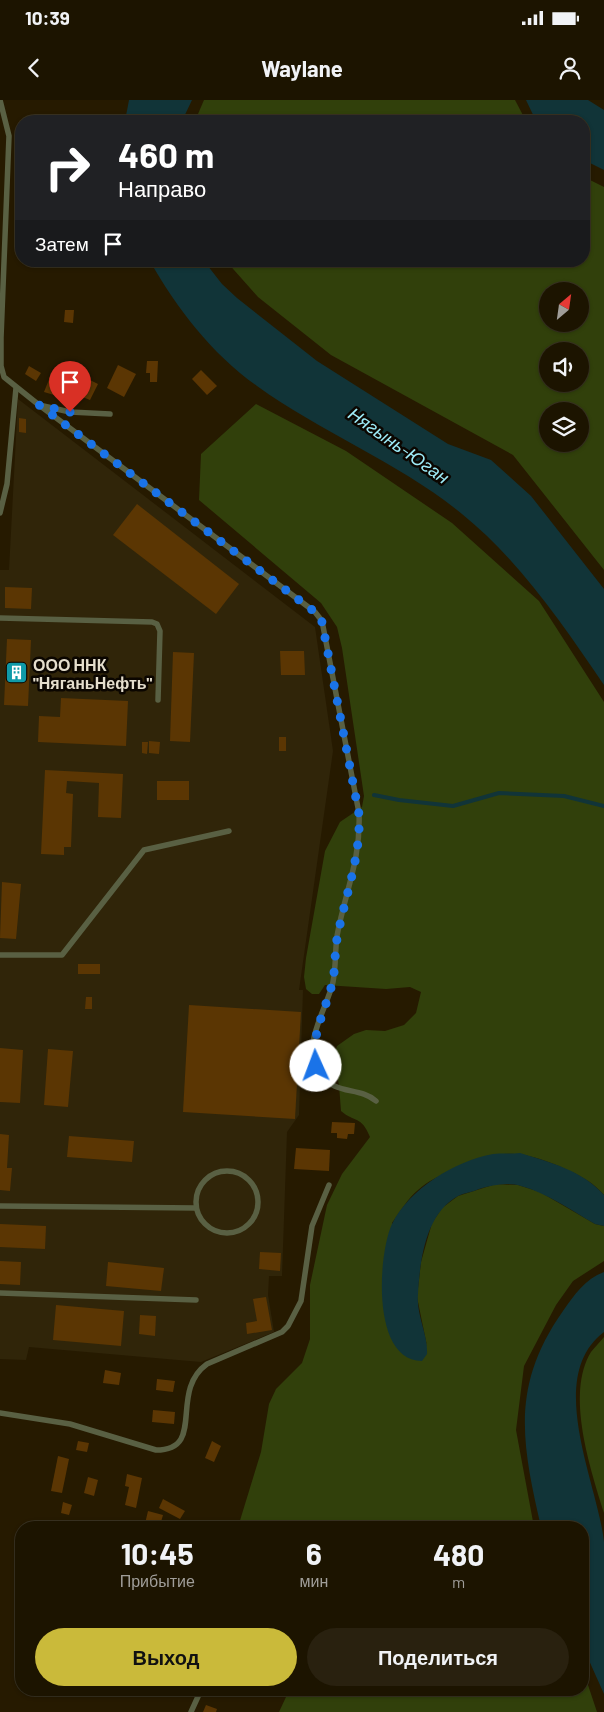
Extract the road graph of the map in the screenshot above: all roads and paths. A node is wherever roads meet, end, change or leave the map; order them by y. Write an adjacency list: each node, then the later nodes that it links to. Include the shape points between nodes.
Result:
1 (0, 100): 2 (lane, via 9,136 0,366 4,377)
2 (16, 388): 3 (lane); 5 (lane, via 7,484)
3 (39, 405): 4 (lane, via 70,412); 10 (lane, via 315,612 322,622 359,814 360,835 338,935 333,981 318,1022 313,1054 316,1066 328,1082)
4 (110, 414)
5 (0, 513)
6 (0, 618): 7 (lane, via 157,624 160,630)
7 (158, 700)
8 (229, 831): 9 (lane, via 144,850 62,954)
9 (0, 955)
10 (376, 1101)
11 (328, 1185): 16 (lane, via 312,1226 295,1316 282,1332 198,1371 189,1386 185,1430 177,1446 170,1450 156,1450 70,1424)
12 (0, 1206): 13 (lane)
13 (196, 1208): 13 (lane, via 203,1182 222,1172 243,1176 251,1183 258,1203 256,1214 246,1226 231,1233 210,1229 202,1222)
14 (0, 1293): 15 (lane)
15 (196, 1300)
16 (0, 1413)
17 (199, 1696): 18 (lane)
18 (192, 1712)

